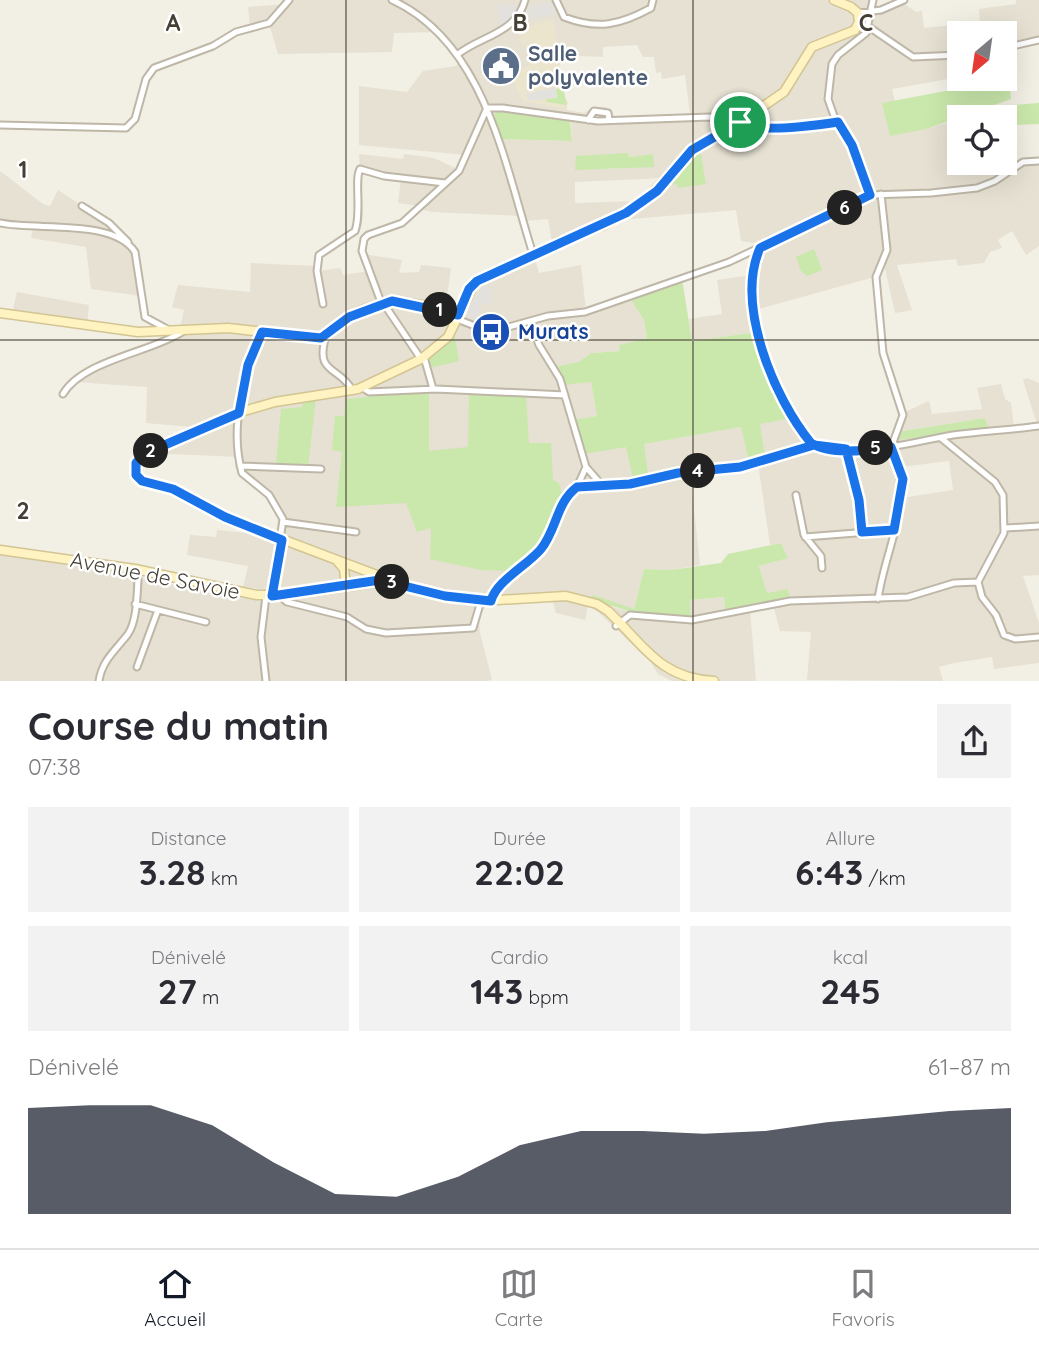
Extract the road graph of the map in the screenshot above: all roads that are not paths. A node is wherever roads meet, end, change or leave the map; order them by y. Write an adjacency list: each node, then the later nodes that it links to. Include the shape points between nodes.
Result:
1 (289, 0): 21 (street, via 269,23 236,32 213,46 154,68 146,79 136,115 126,128)
2 (392, 0): 14 (street, via 422,16)
3 (525, 0): 14 (street, via 507,28)
4 (556, 0): 5 (street, via 564,17 602,26 650,9)
5 (653, 0)
6 (834, 0): 9 (street)
7 (873, 0): 10 (street)
8 (904, 0): 10 (street)
9 (858, 13): 10 (street); 20 (street, via 855,30 816,44 788,89)
10 (870, 13): 11 (street)
11 (869, 27): 15 (street, via 913,57); 19 (street, via 832,64 828,102)
12 (1039, 40): 13 (street)
13 (1017, 45)
14 (457, 55): 16 (street)
15 (947, 56)
16 (487, 108): 17 (street); 23 (street, via 464,163); 30 (street)
17 (588, 120): 18 (street); 18 (street, via 594,111 604,110)
18 (610, 120): 20 (street, via 707,117)
19 (838, 122): 20 (street); 25 (street, via 852,145)
20 (738, 124): 30 (street, via 692,150 644,202 604,225)
21 (0, 125)
22 (1039, 161): 24 (street, via 1023,162 977,188)
23 (446, 183): 31 (street, via 360,169 355,231 323,250 318,259); 32 (street, via 402,223 364,239 362,251)
24 (881, 194): 25 (street); 49 (street, via 887,250 876,277 883,353 904,418)
25 (870, 195): 28 (street)
26 (82, 206): 29 (street, via 112,225)
27 (0, 223): 29 (street, via 107,233)
28 (760, 248): 35 (street, via 594,309); 48 (street, via 751,275 759,338 784,405)
29 (134, 250): 36 (street, via 145,317)
30 (533, 253): 34 (street, via 471,286)
31 (323, 304)
32 (383, 304): 34 (street, via 401,301); 39 (street, via 346,319); 40 (street)
33 (0, 313): 36 (street, via 138,332)
34 (458, 317): 35 (street, via 491,329); 40 (street, via 445,341)
35 (530, 321): 44 (street)
36 (167, 329): 37 (street)
37 (184, 329): 38 (street); 43 (street, via 101,366)
38 (262, 332): 39 (street); 45 (street, via 248,365)
39 (326, 336): 41 (street, via 324,359)
40 (423, 358): 41 (street); 42 (street)
41 (357, 389): 42 (street); 45 (street)
42 (433, 389): 44 (street)
43 (63, 394)
44 (565, 395): 52 (street)
45 (239, 413): 51 (street); 64 (street, via 146,453 136,463 135,472 142,481 173,489)
46 (1039, 426): 47 (street)
47 (941, 438): 49 (street); 59 (street, via 1000,489)
48 (814, 445): 50 (street); 54 (street, via 740,467 678,473 630,484)
49 (891, 447): 50 (street); 60 (street, via 903,479)
50 (846, 449): 62 (street)
51 (240, 466): 53 (street); 57 (street, via 243,474 269,495)
52 (586, 467): 54 (street); 55 (street)
53 (321, 469)
54 (601, 484): 55 (street)
55 (577, 487): 78 (street, via 562,503 542,547)
56 (796, 495): 63 (street)
57 (284, 522): 61 (street); 64 (street)
58 (1039, 526): 59 (street)
59 (1006, 527): 73 (street)
60 (894, 530): 62 (street); 76 (street)
61 (355, 531)
62 (862, 532): 63 (street)
63 (805, 537): 69 (street, via 821,556)
64 (282, 540): 66 (street); 75 (street)
65 (0, 550): 68 (street, Avenue de Savoie)
66 (335, 561): 67 (street); 74 (street)
67 (354, 566): 72 (street); 74 (street, via 359,576)
68 (123, 567): 70 (street, Avenue de Savoie); 71 (street)
69 (822, 568)
70 (158, 573): 71 (street); 75 (street, Avenue de Savoie, via 222,590)
71 (138, 582): 79 (street)
72 (393, 582): 74 (street, Avenue de Savoie); 77 (street)
73 (978, 582): 76 (street, via 954,583 913,597); 83 (street, via 1007,637)
74 (350, 584): 75 (street, Avenue de Savoie)
75 (272, 596): 77 (street, via 392,634 473,628); 86 (street, via 261,637)
76 (878, 599): 82 (street, via 790,601 688,620 632,615)
77 (481, 601): 78 (street)
78 (491, 601): 82 (street, via 556,596 584,600 601,606)
79 (135, 604): 80 (street); 85 (street, via 130,631 107,659)
80 (158, 610): 81 (street); 84 (street)
81 (206, 622)
82 (618, 624): 87 (street, via 672,672)
83 (1039, 637)
84 (138, 667)
85 (99, 681)
86 (266, 681)
87 (713, 681)

